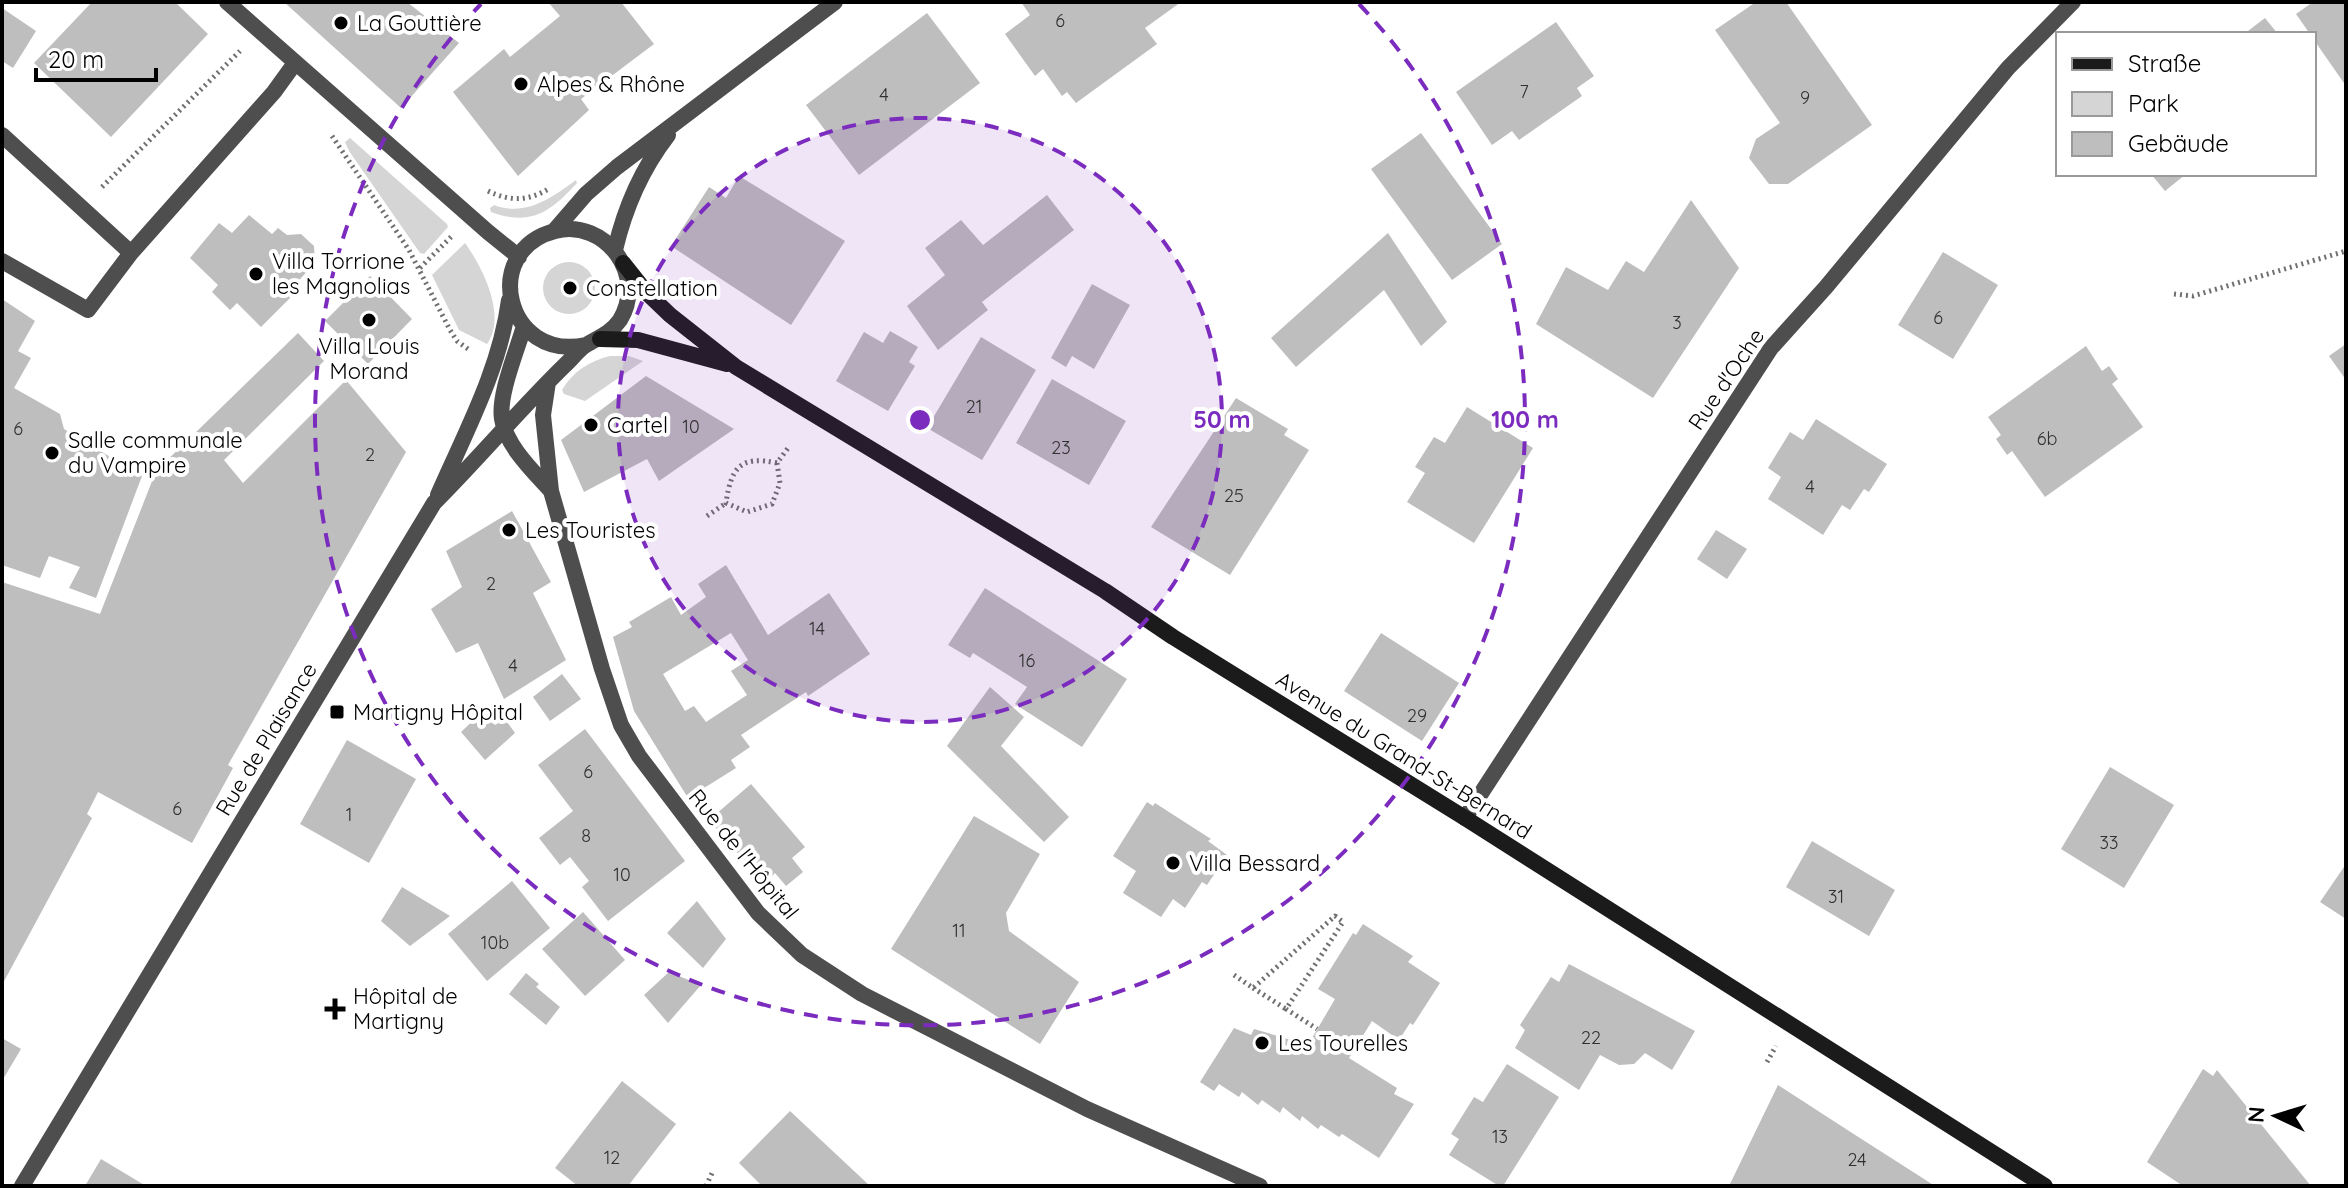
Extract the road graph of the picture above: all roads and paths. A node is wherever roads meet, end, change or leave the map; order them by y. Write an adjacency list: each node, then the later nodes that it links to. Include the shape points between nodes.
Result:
1 (227, 2): 4 (street)
2 (835, 2): 6 (street)
3 (2073, 2): 32 (street, Rue d'Oche, via 2008,68 1771,348)
4 (258, 31): 5 (street); 11 (path)
5 (295, 63): 14 (street); 15 (street)
6 (679, 121): 12 (street, via 595,185); 16 (street, via 639,178 623,217)
7 (326, 128): 22 (path, via 409,250 457,341)
8 (2, 135): 11 (street)
9 (559, 183): 10 (path, via 525,199 504,198)
10 (483, 188)
11 (81, 207): 14 (street)
12 (554, 231): 15 (street); 16 (street, via 590,233)
13 (2346, 251): 19 (path, via 2193,296)
14 (131, 253): 17 (street, via 88,310)
15 (519, 257): 18 (street)
16 (619, 257): 21 (street, via 627,302 618,323); 23 (street, Avenue du Grand-St-Bernard, via 670,315)
17 (2, 261)
18 (510, 287): 20 (street); 29 (street, via 494,364)
19 (2174, 294)
20 (524, 326): 21 (street, via 552,345 566,348); 25 (street, via 502,401)
21 (593, 342): 23 (street, Avenue du Grand-St-Bernard, via 638,340); 24 (street, Rue de Plaisance)
22 (477, 354)
23 (736, 367): 32 (street, Avenue du Grand-St-Bernard)
24 (548, 382): 25 (street, Rue de Plaisance); 28 (street, Rue de l'Hôpital, via 543,415)
25 (505, 430): 28 (street); 29 (street, Rue de Plaisance)
26 (788, 448): 27 (path)
27 (777, 463): 30 (path, via 757,459 738,467); 30 (path, via 780,483 772,504 747,512)
28 (551, 491): 40 (street, Rue de l'Hôpital, via 621,725 647,768 758,913 802,955 862,994 1087,1109)
29 (434, 503): 38 (street, Rue de Plaisance)
30 (726, 503): 31 (path)
31 (707, 516)
32 (1465, 818): 41 (street, Avenue du Grand-St-Bernard)
33 (1234, 975): 34 (path)
34 (1253, 988): 35 (path); 35 (path, via 1335,916 1343,922)
35 (1286, 1009): 36 (path)
36 (1317, 1029)
37 (713, 1171): 39 (path)
38 (22, 1186)
39 (706, 1186)
40 (1260, 1186)
41 (2045, 1186)

